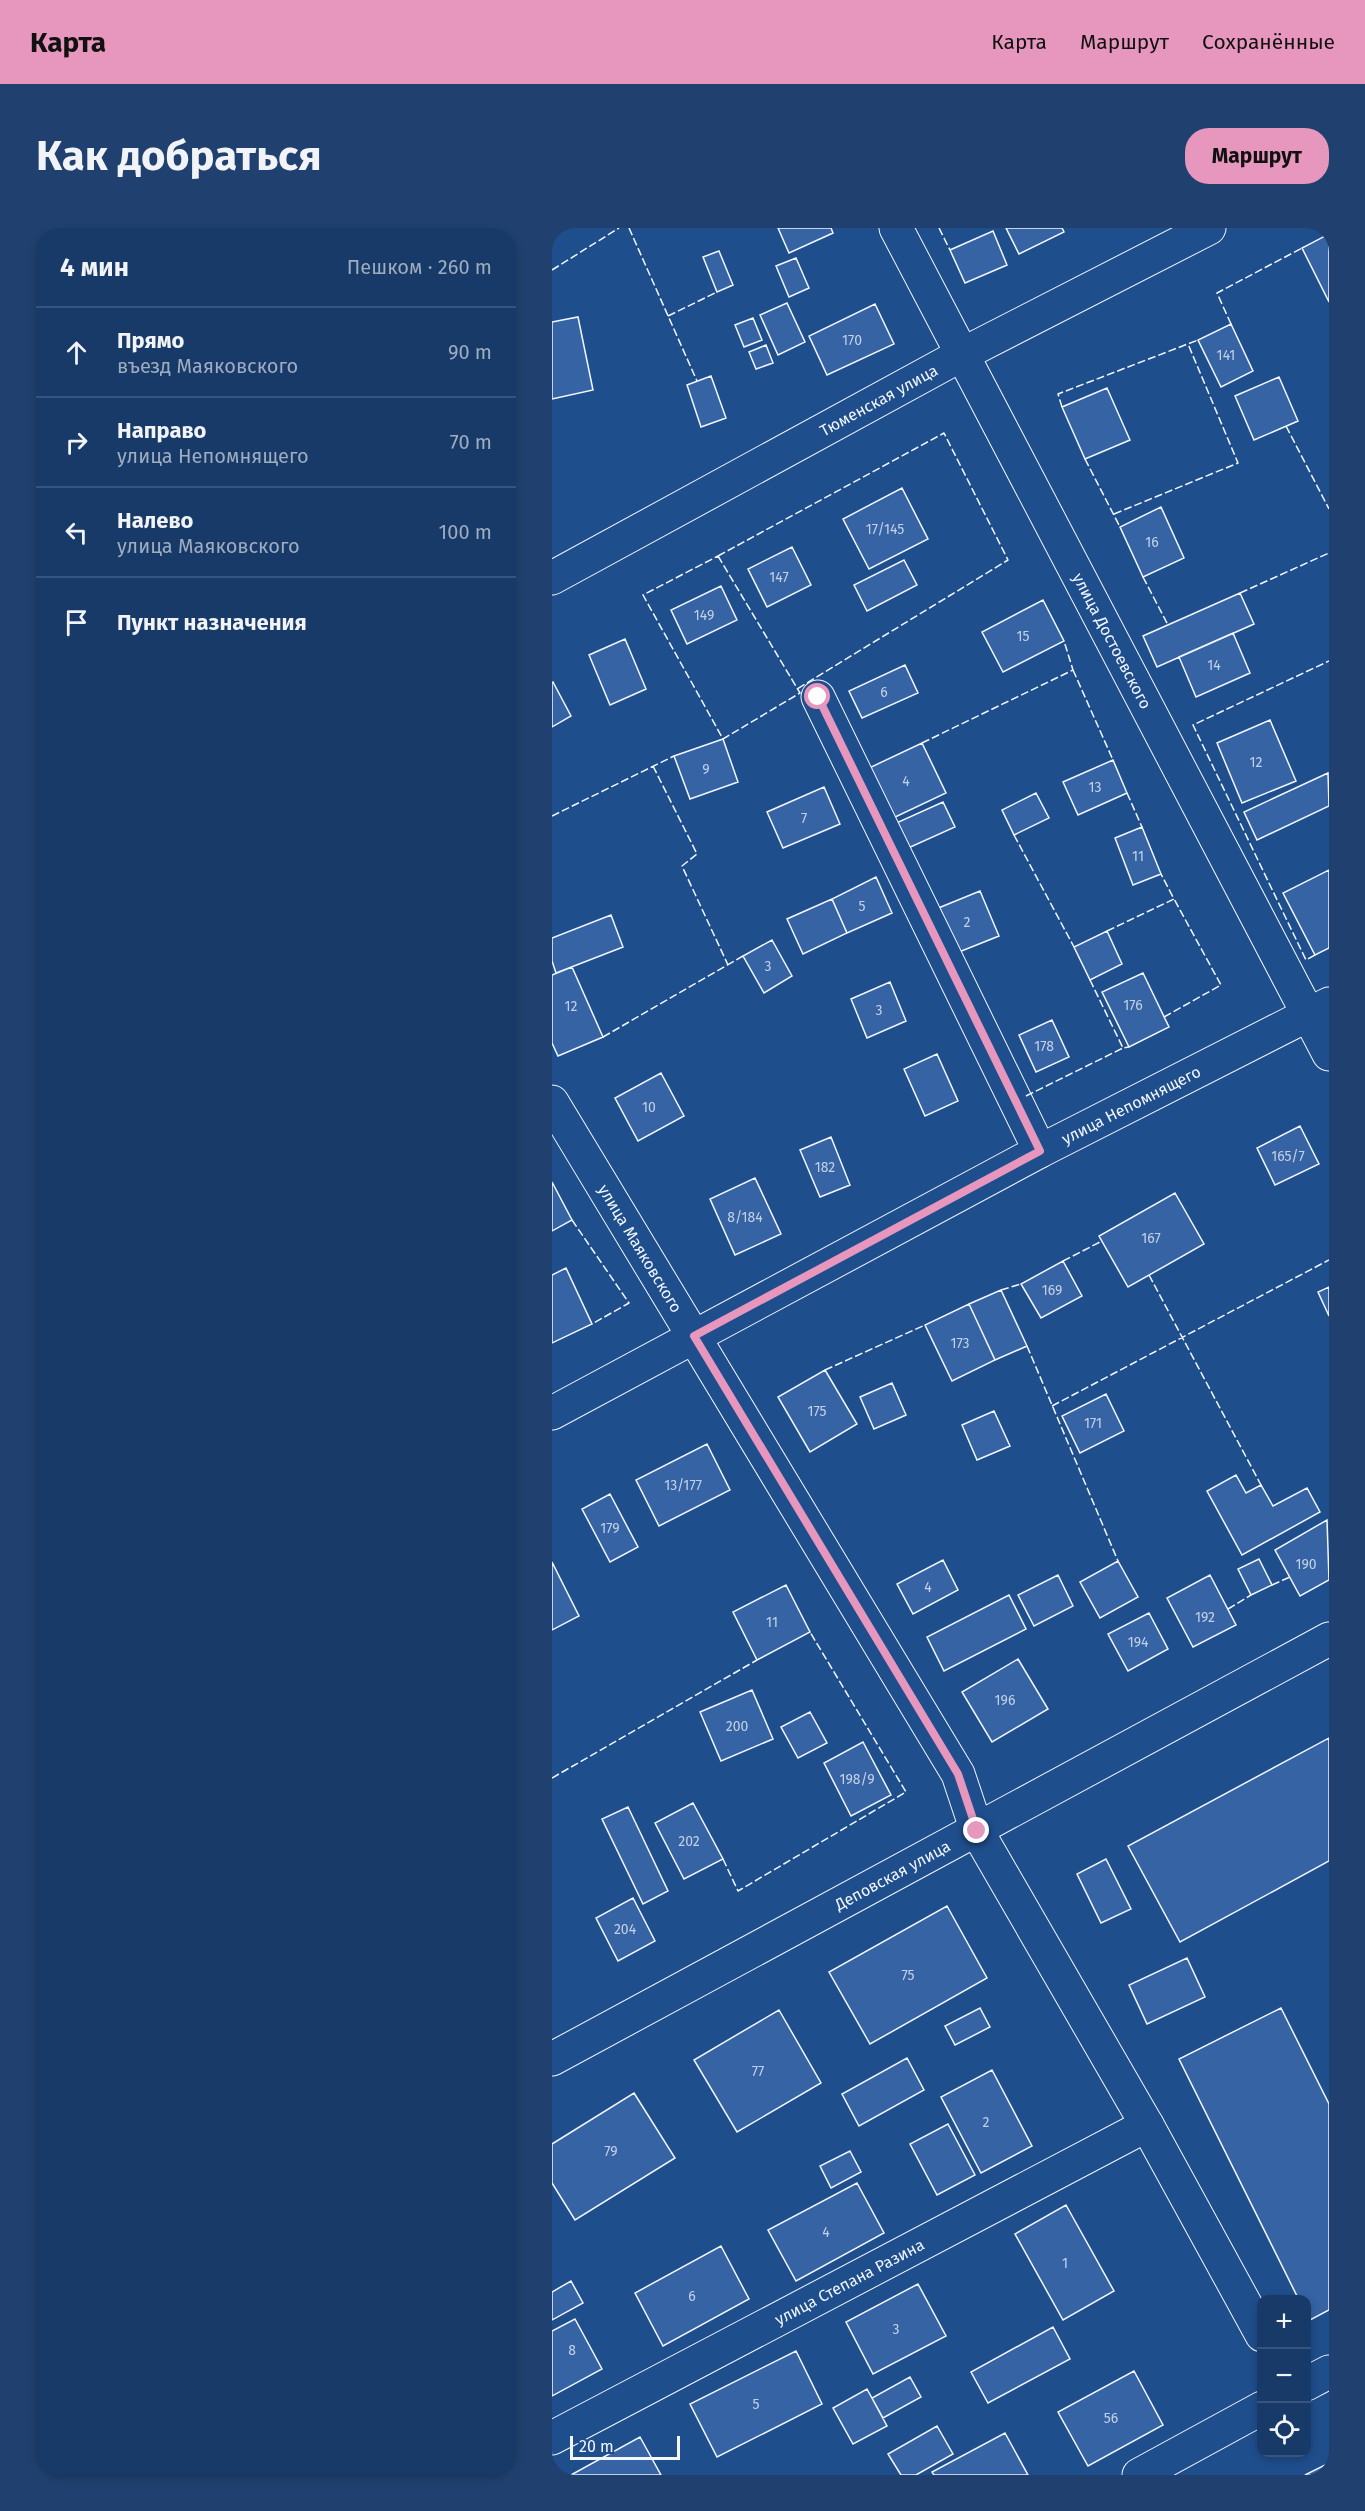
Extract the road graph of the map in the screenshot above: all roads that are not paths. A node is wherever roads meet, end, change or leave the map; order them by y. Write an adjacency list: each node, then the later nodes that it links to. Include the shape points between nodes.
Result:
1 (896, 228): 4 (street, улица Достоевского)
2 (1209, 228): 3 (street, Тюменская улица)
3 (1176, 235): 4 (street, Тюменская улица)
4 (961, 355): 5 (street, Тюменская улица); 7 (street, улица Достоевского)
5 (552, 578)
6 (818, 697): 10 (street)
7 (1318, 1010): 8 (street, улица Достоевского); 10 (street, улица Непомнящего)
8 (1329, 1054)
9 (552, 1102): 11 (street, улица Маяковского)
10 (1040, 1151): 11 (street, улица Непомнящего)
11 (694, 1336): 12 (street, улица Непомнящего); 14 (street, улица Маяковского, via 958,1774)
12 (552, 1413)
13 (1329, 1639): 14 (street, Деповская улица)
14 (977, 1831): 15 (street, Деповская улица); 16 (street, улица Маяковского)
15 (552, 2059)
16 (1147, 2125): 17 (street, улица Маяковского); 21 (street, улица Степана Разина)
17 (1257, 2326)
18 (1329, 2372): 19 (street)
19 (1311, 2381)
20 (1257, 2411): 22 (street)
21 (552, 2438)
22 (1139, 2475)

